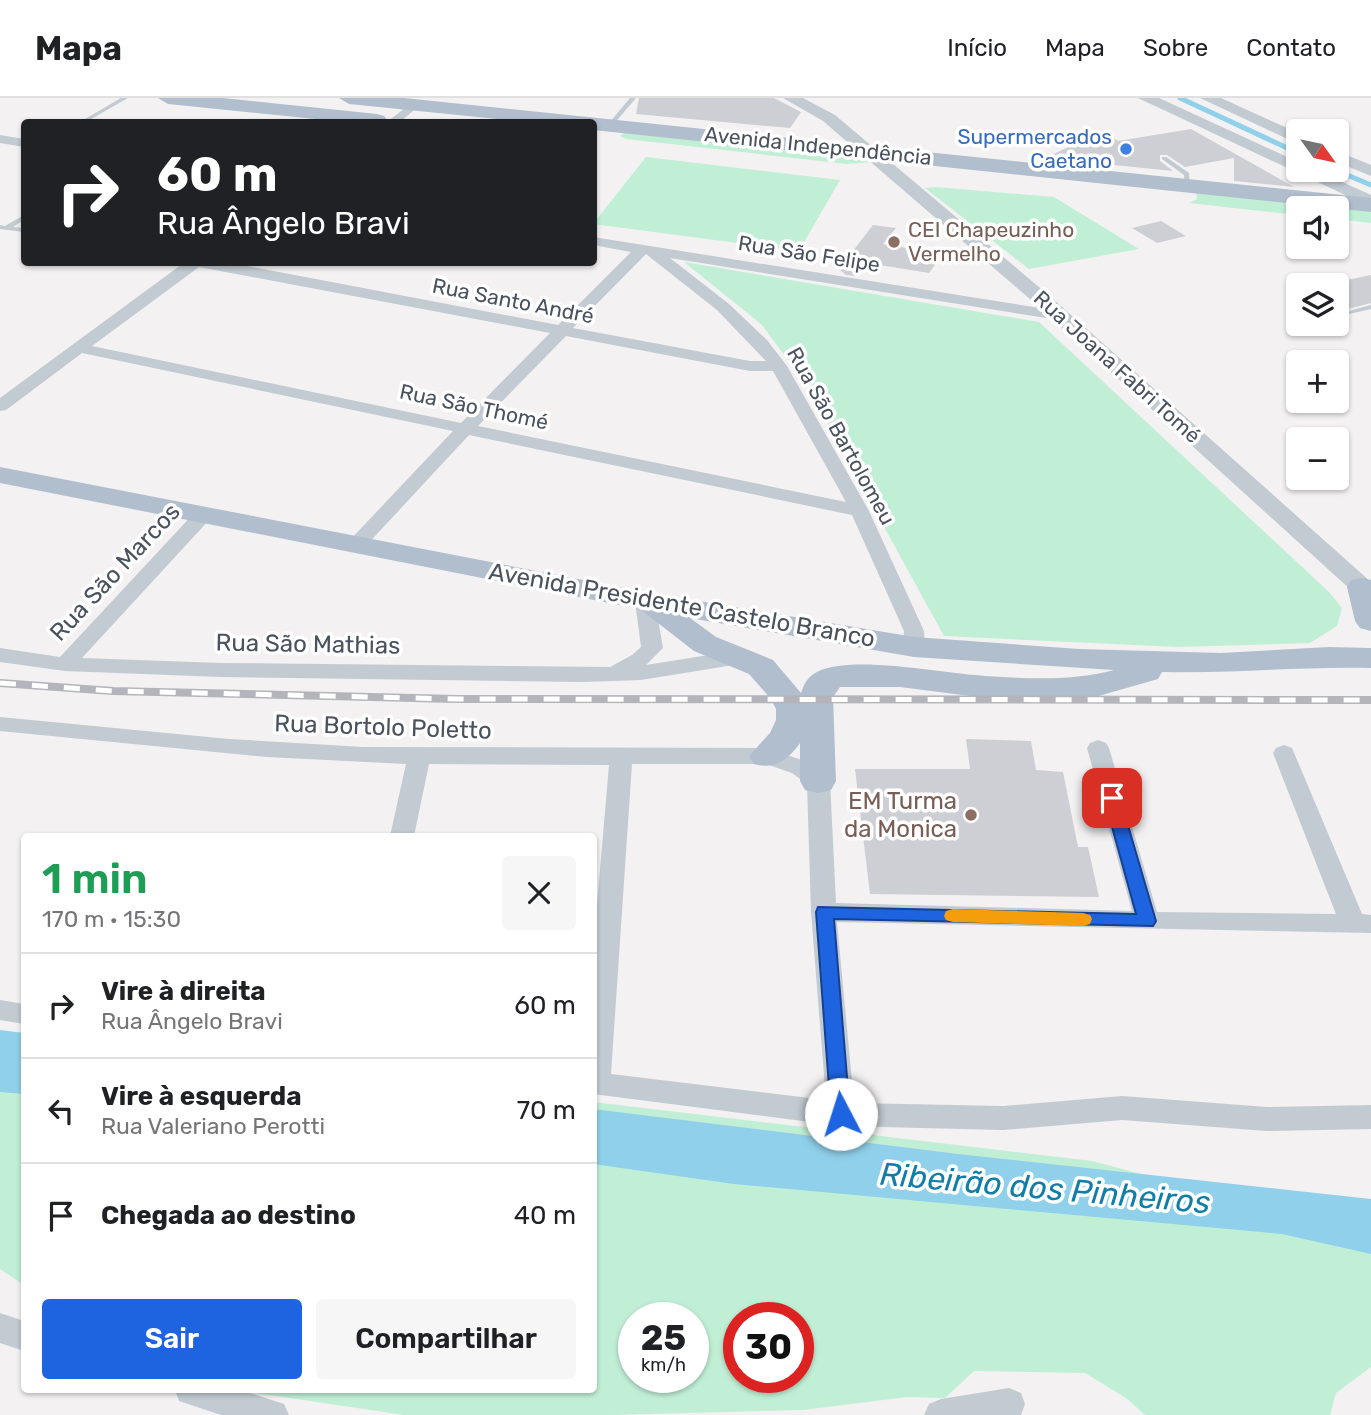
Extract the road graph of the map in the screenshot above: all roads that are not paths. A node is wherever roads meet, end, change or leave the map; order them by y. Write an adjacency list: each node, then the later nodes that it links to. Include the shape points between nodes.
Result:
1 (125, 98): 9 (lane)
2 (168, 98): 10 (main road)
3 (349, 98): 8 (main road, Avenida Independência)
4 (633, 98): 14 (lane)
5 (791, 98): 19 (street, Rua Joana Fabri Tomé, via 820,111)
6 (1146, 98): 23 (street)
7 (1208, 98): 15 (street)
8 (414, 105): 11 (street); 12 (main road, Avenida Independência)
9 (88, 119)
10 (367, 119)
11 (398, 119)
12 (513, 119)
13 (642, 127): 14 (main road, Avenida Independência); 18 (main road, via 621,129 615,135); 19 (main road, Avenida Independência)
14 (598, 131): 18 (main road, Avenida Independência)
15 (1286, 134)
16 (0, 139): 17 (street)
17 (21, 142)
18 (631, 146): 25 (main road, Avenida Independência)
19 (866, 150): 21 (main road, Avenida Independência); 25 (street, Rua Joana Fabri Tomé)
20 (1164, 158): 28 (lane, via 1187,174)
21 (958, 161): 27 (main road, via 937,169 942,175); 28 (main road, Avenida Independência)
22 (1349, 161): 24 (street)
23 (1286, 162)
24 (1371, 171)
25 (894, 175): 27 (main road, Avenida Independência); 43 (street, Rua Joana Fabri Tomé)
26 (1328, 182): 30 (street)
27 (977, 183): 29 (main road, Avenida Independência)
28 (1185, 186): 29 (main road, via 1189,196 1184,200); 30 (main road, Avenida Independência)
29 (1113, 198): 31 (main road, Avenida Independência)
30 (1371, 203)
31 (1286, 217)
32 (21, 219): 35 (lane)
33 (1349, 224): 34 (main road)
34 (1371, 226)
35 (3, 228): 36 (lane)
36 (21, 230)
37 (597, 242): 38 (street, Rua São Felipe)
38 (647, 250): 43 (street, Rua São Felipe); 44 (street); 46 (street, Rua São Bartolomeu, via 723,307)
39 (192, 266): 45 (street)
40 (218, 266): 44 (street, Rua Santo André)
41 (1371, 307): 42 (lane)
42 (1349, 312)
43 (1059, 315): 53 (street, Rua Joana Fabri Tomé)
44 (564, 331): 46 (street, Rua Santo André, via 750,366); 48 (street)
45 (79, 348): 47 (street); 48 (street, Rua São Thomé)
46 (779, 366): 50 (street, Rua São Bartolomeu)
47 (0, 406)
48 (466, 428): 50 (street, Rua São Thomé); 52 (street)
49 (0, 475): 51 (main road, Avenida Presidente Castelo Branco)
50 (860, 511): 57 (street, Rua São Bartolomeu, via 914,631)
51 (203, 515): 52 (main road, Avenida Presidente Castelo Branco); 64 (street, Rua São Marcos)
52 (356, 545): 54 (main road, Avenida Presidente Castelo Branco)
53 (1368, 591): 55 (main road)
54 (645, 601): 57 (main road, Avenida Presidente Castelo Branco); 60 (main road, via 705,644); 65 (street, via 652,648)
55 (1371, 621)
56 (1371, 640): 61 (main road)
57 (914, 647): 63 (main road, Avenida Presidente Castelo Branco)
58 (1371, 649): 61 (main road)
59 (0, 655): 64 (street, Rua São Mathias)
60 (740, 657): 65 (street, Rua São Mathias); 69 (main road, via 761,667 793,709 785,739)
61 (1329, 657): 62 (main road, Avenida Presidente Castelo Branco); 63 (main road, Avenida Presidente Castelo Branco)
62 (1371, 658)
63 (1181, 662): 72 (main road, via 1068,689 986,687 861,675 830,679 820,686 816,697)
64 (65, 664): 65 (street, Rua São Mathias)
65 (615, 673)
66 (0, 724): 70 (street, Rua Bortolo Poletto, via 108,732 206,746)
67 (1098, 748): 75 (street)
68 (1284, 753): 76 (street)
69 (766, 756): 71 (street, Rua Bortolo Poletto); 72 (street, Rua Bortolo Poletto, via 797,765)
70 (419, 757): 71 (street, Rua Bortolo Poletto); 73 (street)
71 (621, 757): 79 (street)
72 (818, 780): 74 (street)
73 (403, 833)
74 (824, 912): 75 (street); 81 (street)
75 (1147, 921): 76 (street)
76 (1362, 924)
77 (0, 1010): 78 (street)
78 (21, 1014)
79 (597, 1058)
80 (597, 1083): 81 (street)
81 (841, 1114): 82 (street, via 1003,1118 1122,1108 1267,1119)
82 (1371, 1117)
83 (0, 1328): 84 (street)
84 (21, 1335)
85 (201, 1393): 87 (street)
86 (1009, 1404): 88 (street)
87 (272, 1415)
88 (940, 1415)

